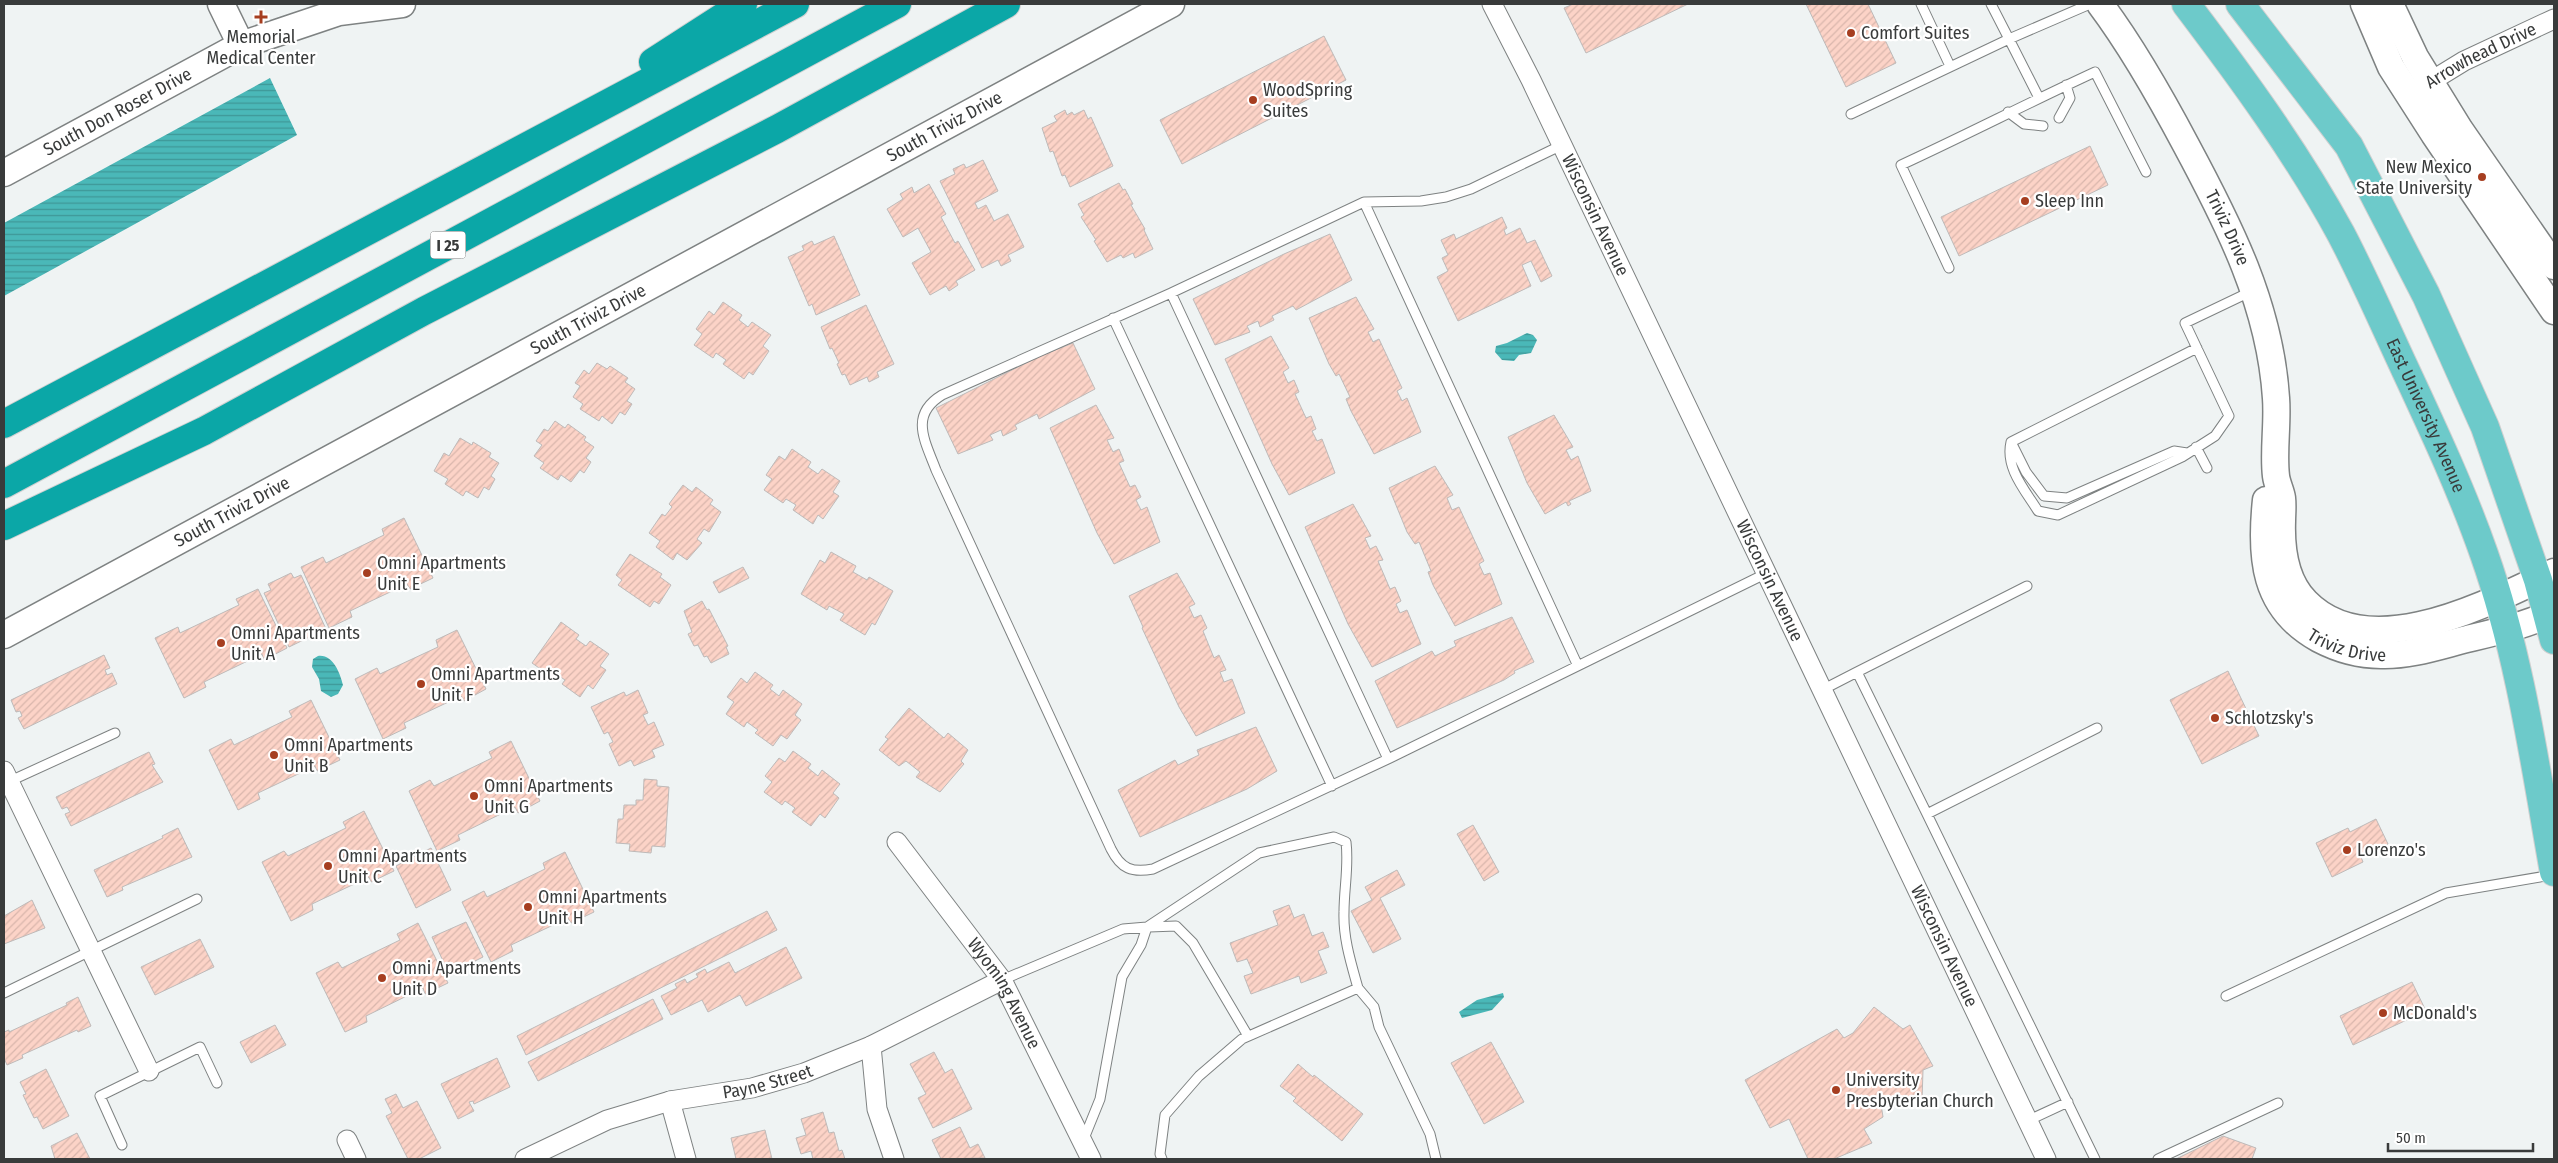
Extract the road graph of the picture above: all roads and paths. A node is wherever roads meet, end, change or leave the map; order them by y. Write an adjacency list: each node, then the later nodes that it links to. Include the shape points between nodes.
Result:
1 (221, 4): 19 (street)
2 (402, 4): 19 (street, South Don Roser Drive, via 339,12)
3 (743, 4): 29 (highway)
4 (795, 4): 29 (highway)
5 (897, 4): 46 (highway, I 25)
6 (1006, 4): 47 (highway, via 777,129 424,311 204,431)
7 (1171, 4): 54 (street, South Triviz Drive)
8 (1492, 4): 28 (street, Wisconsin Avenue)
9 (1921, 4): 20 (lane)
10 (1991, 4): 18 (lane)
11 (2090, 4): 18 (lane)
12 (2100, 4): 35 (street, Triviz Drive, via 2134,51 2175,125 2233,236)
13 (2186, 4): 51 (main road, East University Avenue, via 2245,82 2342,235 2435,433 2484,551)
14 (2240, 4): 49 (main road, via 2349,146 2421,286)
15 (2364, 4): 22 (street, via 2391,67)
16 (2390, 4): 22 (street, via 2415,57)
17 (2554, 19): 22 (street, Arrowhead Drive, via 2464,61)
18 (2009, 40): 20 (lane); 23 (lane)
19 (241, 45): 31 (street, South Don Roser Drive)
20 (1950, 66): 25 (lane)
21 (2066, 85): 23 (lane); 26 (lane, via 2070,98); 30 (lane, via 2094,72)
22 (2420, 88): 33 (street, via 2460,130); 37 (street)
23 (2039, 98): 24 (lane)
24 (2008, 112): 27 (lane, via 2024,124); 34 (lane, via 1901,165)
25 (1851, 114)
26 (2059, 118)
27 (2042, 126)
28 (1562, 145): 32 (lane, via 1471,189 1446,197); 48 (street, Wisconsin Avenue)
29 (518, 152): 40 (highway)
30 (2146, 172)
31 (4, 173)
32 (1364, 202): 36 (lane); 55 (lane)
33 (2554, 266)
34 (1949, 268)
35 (2254, 289): 39 (lane, via 2185,323); 45 (street, Triviz Drive, via 2274,378)
36 (1171, 292): 38 (lane); 60 (lane)
37 (2554, 311)
38 (1113, 318): 62 (lane); 62 (lane, via 942,395 930,402 922,424 922,434 936,470 1111,849 1124,867 1139,872 1154,869)
39 (2197, 348): 41 (lane); 42 (lane, via 2229,416 2215,436)
40 (4, 424)
41 (2011, 442): 43 (lane, via 2026,472 2044,496 2067,498 2174,451); 43 (lane, via 2008,453 2014,473 2038,511 2058,515)
42 (2196, 447): 43 (lane); 44 (lane)
43 (2187, 453)
44 (2207, 468)
45 (2276, 477): 51 (street, Triviz Drive, via 2282,499 2283,550 2292,582 2307,604 2331,620 2368,631 2405,630); 53 (street, Triviz Drive, via 2267,496 2265,562 2277,599 2296,623 2309,633 2341,648 2382,655 2423,650)
46 (4, 484)
47 (4, 526)
48 (1765, 574): 55 (lane); 57 (street, Wisconsin Avenue)
49 (2546, 576): 51 (street, Triviz Drive); 52 (main road)
50 (2027, 586): 56 (lane)
51 (2498, 599): 53 (main road, East University Avenue)
52 (2552, 622): 53 (street, Triviz Drive)
53 (2506, 629): 65 (main road, East University Avenue)
54 (4, 635)
55 (1577, 664): 60 (lane)
56 (1857, 672): 57 (lane); 63 (lane)
57 (1822, 690): 80 (street, Wisconsin Avenue)
58 (2097, 728): 63 (lane)
59 (115, 734): 61 (lane)
60 (1388, 759): 62 (lane)
61 (6, 779): 68 (street)
62 (1332, 786)
63 (1927, 814): 78 (lane)
64 (897, 842): 69 (street, Wyoming Avenue)
65 (2554, 873): 72 (lane, via 2446,893)
66 (197, 899): 68 (lane)
67 (1147, 927): 69 (lane, via 1122,929); 70 (lane, via 1259,853 1334,837 1346,842 1344,912 1347,948); 73 (lane, via 1176,926 1193,943); 83 (lane, via 1141,945 1122,977)
68 (91, 951): 71 (lane); 75 (street)
69 (1002, 980): 74 (street, Payne Street); 83 (street, Wyoming Avenue)
70 (1358, 988): 73 (lane); 89 (lane, via 1374,1007 1379,1027 1430,1134)
71 (4, 993)
72 (2226, 996)
73 (1248, 1036): 88 (lane, via 1200,1076 1165,1115)
74 (871, 1046): 77 (street, Payne Street, via 804,1073 752,1088); 87 (street, via 877,1109)
75 (149, 1072): 76 (lane, via 200,1047); 82 (lane, via 100,1096)
76 (217, 1083)
77 (670, 1101): 85 (street, Payne Street, via 607,1120); 86 (street)
78 (2068, 1102): 80 (lane); 91 (lane)
79 (2278, 1103): 92 (lane)
80 (2027, 1121): 90 (street, Wisconsin Avenue)
81 (347, 1140): 84 (street)
82 (122, 1145)
83 (1087, 1152)
84 (356, 1159)
85 (525, 1159)
86 (686, 1159)
87 (894, 1159)
88 (1162, 1159)
89 (1436, 1159)
90 (2046, 1159)
91 (2095, 1159)
92 (2158, 1159)

